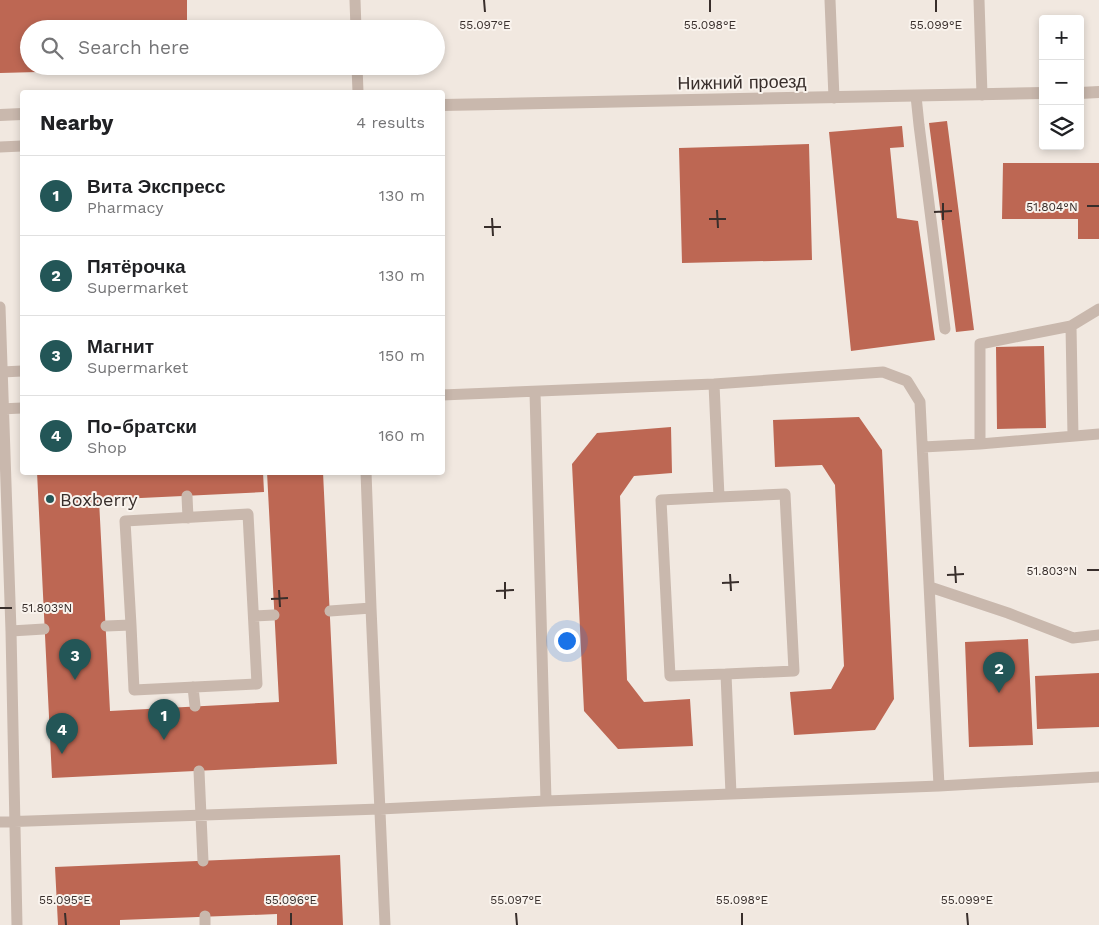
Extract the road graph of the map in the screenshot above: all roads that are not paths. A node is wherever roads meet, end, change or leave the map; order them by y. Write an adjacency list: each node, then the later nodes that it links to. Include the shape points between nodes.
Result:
1 (355, 0): 4 (lane)
2 (830, 0): 12 (lane)
3 (979, 0): 10 (lane)
4 (356, 20)
5 (358, 75): 6 (lane)
6 (358, 90)
7 (1099, 92): 8 (street)
8 (1084, 93)
9 (1039, 94): 10 (street, Нижний проезд)
10 (982, 95): 11 (street, Нижний проезд)
11 (916, 96): 12 (street, Нижний проезд); 21 (lane)
12 (834, 98): 13 (street, Нижний проезд)
13 (445, 105)
14 (20, 114): 15 (street)
15 (0, 115)
16 (20, 146): 17 (lane)
17 (0, 147)
18 (0, 307): 23 (lane)
19 (1099, 309): 20 (lane)
20 (1071, 326): 30 (lane); 31 (lane, via 980,344)
21 (945, 330)
22 (20, 371): 23 (lane)
23 (2, 372): 28 (lane)
24 (714, 384): 25 (lane); 32 (lane, via 883,372 907,381 920,402); 35 (lane)
25 (535, 392): 26 (lane); 54 (lane)
26 (445, 396)
27 (20, 408): 28 (lane)
28 (2, 409): 45 (lane)
29 (1099, 434): 30 (lane)
30 (1073, 436): 31 (lane)
31 (980, 444): 32 (lane)
32 (923, 447): 37 (lane)
33 (366, 475): 38 (lane)
34 (187, 496): 36 (lane)
35 (720, 497): 47 (lane, via 661,500 670,676); 47 (lane, via 786,494 794,671)
36 (188, 518): 41 (lane, via 248,514); 42 (lane, via 126,521)
37 (930, 587): 46 (lane, via 1073,638); 52 (lane)
38 (370, 608): 39 (lane); 55 (lane)
39 (330, 611)
40 (274, 615): 41 (lane)
41 (254, 616): 48 (lane, via 257,684)
42 (131, 625): 43 (lane); 48 (lane, via 134,690)
43 (106, 626)
44 (44, 629): 45 (lane)
45 (11, 631): 57 (lane)
46 (1099, 635)
47 (726, 674): 53 (lane)
48 (193, 687): 49 (lane)
49 (195, 706)
50 (199, 771): 56 (lane)
51 (1099, 777): 52 (lane)
52 (939, 786): 53 (lane)
53 (731, 794): 54 (lane)
54 (546, 801): 55 (lane)
55 (380, 809): 56 (lane); 61 (lane)
56 (201, 815): 57 (lane); 59 (lane)
57 (14, 821): 58 (lane); 60 (lane)
58 (0, 822)
59 (203, 861)
60 (17, 925)
61 (385, 925)

